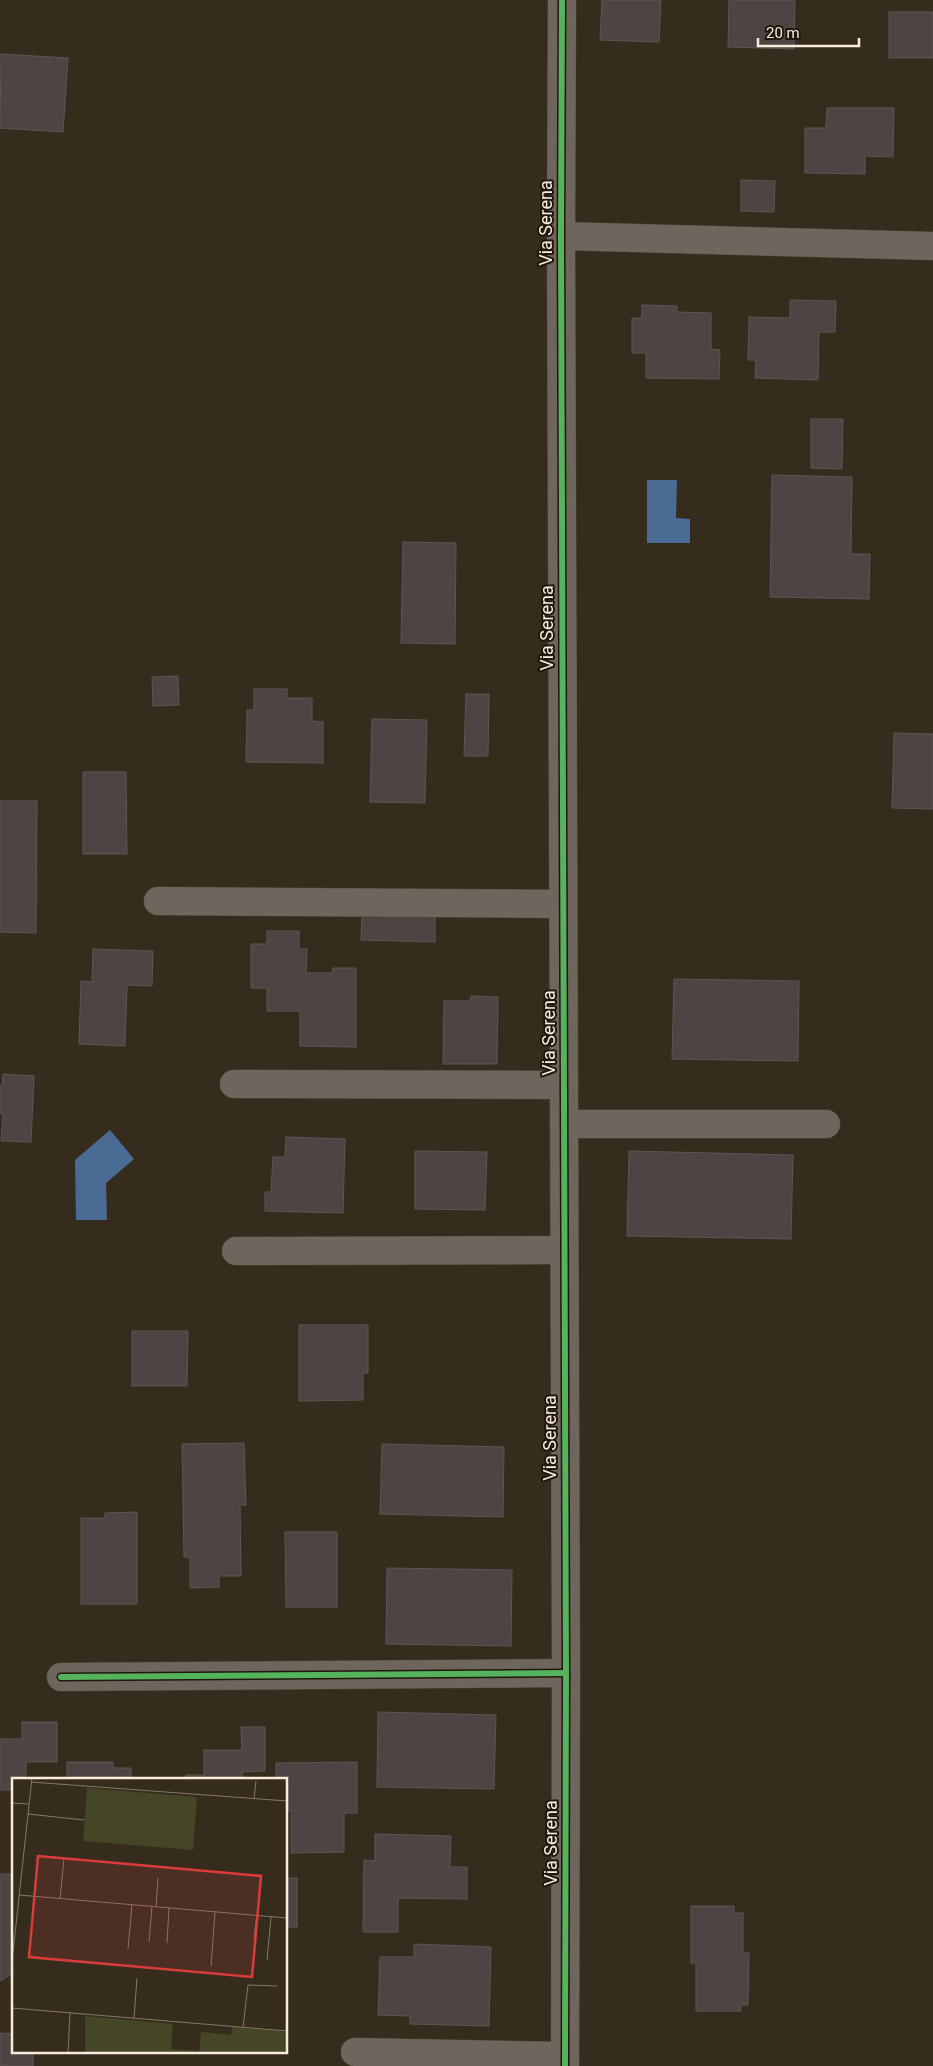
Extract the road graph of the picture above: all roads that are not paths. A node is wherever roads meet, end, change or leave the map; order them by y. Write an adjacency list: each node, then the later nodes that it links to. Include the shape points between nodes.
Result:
1 (562, 0): 2 (street, Via Serena)
2 (561, 236): 3 (street); 5 (street, Via Serena)
3 (933, 246)
4 (158, 901): 5 (street)
5 (563, 904): 7 (street, Via Serena)
6 (234, 1084): 7 (street)
7 (564, 1085): 8 (street, Via Serena)
8 (564, 1124): 9 (street); 10 (street, Via Serena)
9 (826, 1124)
10 (564, 1250): 11 (street); 12 (street, Via Serena)
11 (236, 1251)
12 (566, 1673): 13 (street); 15 (street, Via Serena)
13 (61, 1677)
14 (355, 2052): 15 (street)
15 (565, 2061)

